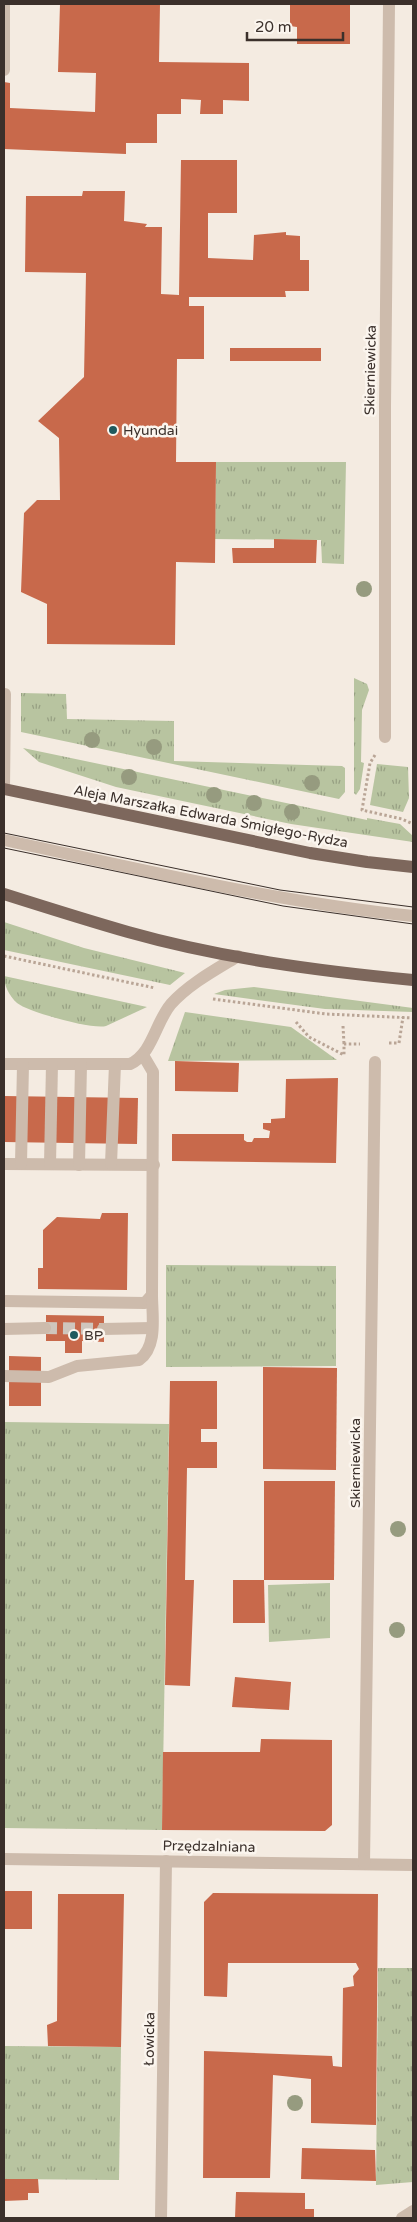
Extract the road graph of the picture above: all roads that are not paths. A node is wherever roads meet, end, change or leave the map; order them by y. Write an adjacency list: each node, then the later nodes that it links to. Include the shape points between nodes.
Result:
1 (4, 4): 3 (street)
2 (389, 4): 5 (street, Skierniewicka)
3 (4, 70)
4 (5, 694): 6 (street)
5 (385, 737)
6 (4, 789): 8 (main road, Aleja Marszałka Edwarda Śmigłego-Rydza, via 310,853)
7 (4, 840): 10 (street, via 252,892)
8 (413, 867)
9 (4, 894): 11 (main road, via 128,932)
10 (413, 916)
11 (238, 956): 12 (main road, via 349,974); 13 (street, via 206,974 171,1004)
12 (413, 980)
13 (143, 1056): 19 (street, via 130,1064); 25 (street, via 153,1072)
14 (375, 1062): 35 (street, Skierniewicka)
15 (4, 1064): 16 (street)
16 (23, 1064): 17 (street); 21 (street)
17 (52, 1064): 18 (street); 22 (street)
18 (81, 1064): 19 (street); 24 (street)
19 (115, 1064): 23 (street)
20 (4, 1164): 21 (street)
21 (21, 1164): 22 (street)
22 (50, 1164): 24 (street)
23 (111, 1164): 24 (street); 25 (street)
24 (79, 1165)
25 (154, 1165): 26 (street)
26 (152, 1295): 27 (street, via 145,1302); 29 (street)
27 (4, 1301)
28 (45, 1328): 30 (street)
29 (152, 1328): 31 (street); 32 (street, via 152,1342 147,1354 139,1360 77,1366 49,1377)
30 (4, 1329)
31 (103, 1329)
32 (4, 1376)
33 (4, 1859): 34 (street, Przędzalniana)
34 (166, 1861): 35 (street, Przędzalniana); 38 (street, Łowicka)
35 (364, 1864): 36 (street, Przędzalniana)
36 (413, 1865)
37 (413, 2211): 39 (street)
38 (161, 2218)
39 (402, 2218)

